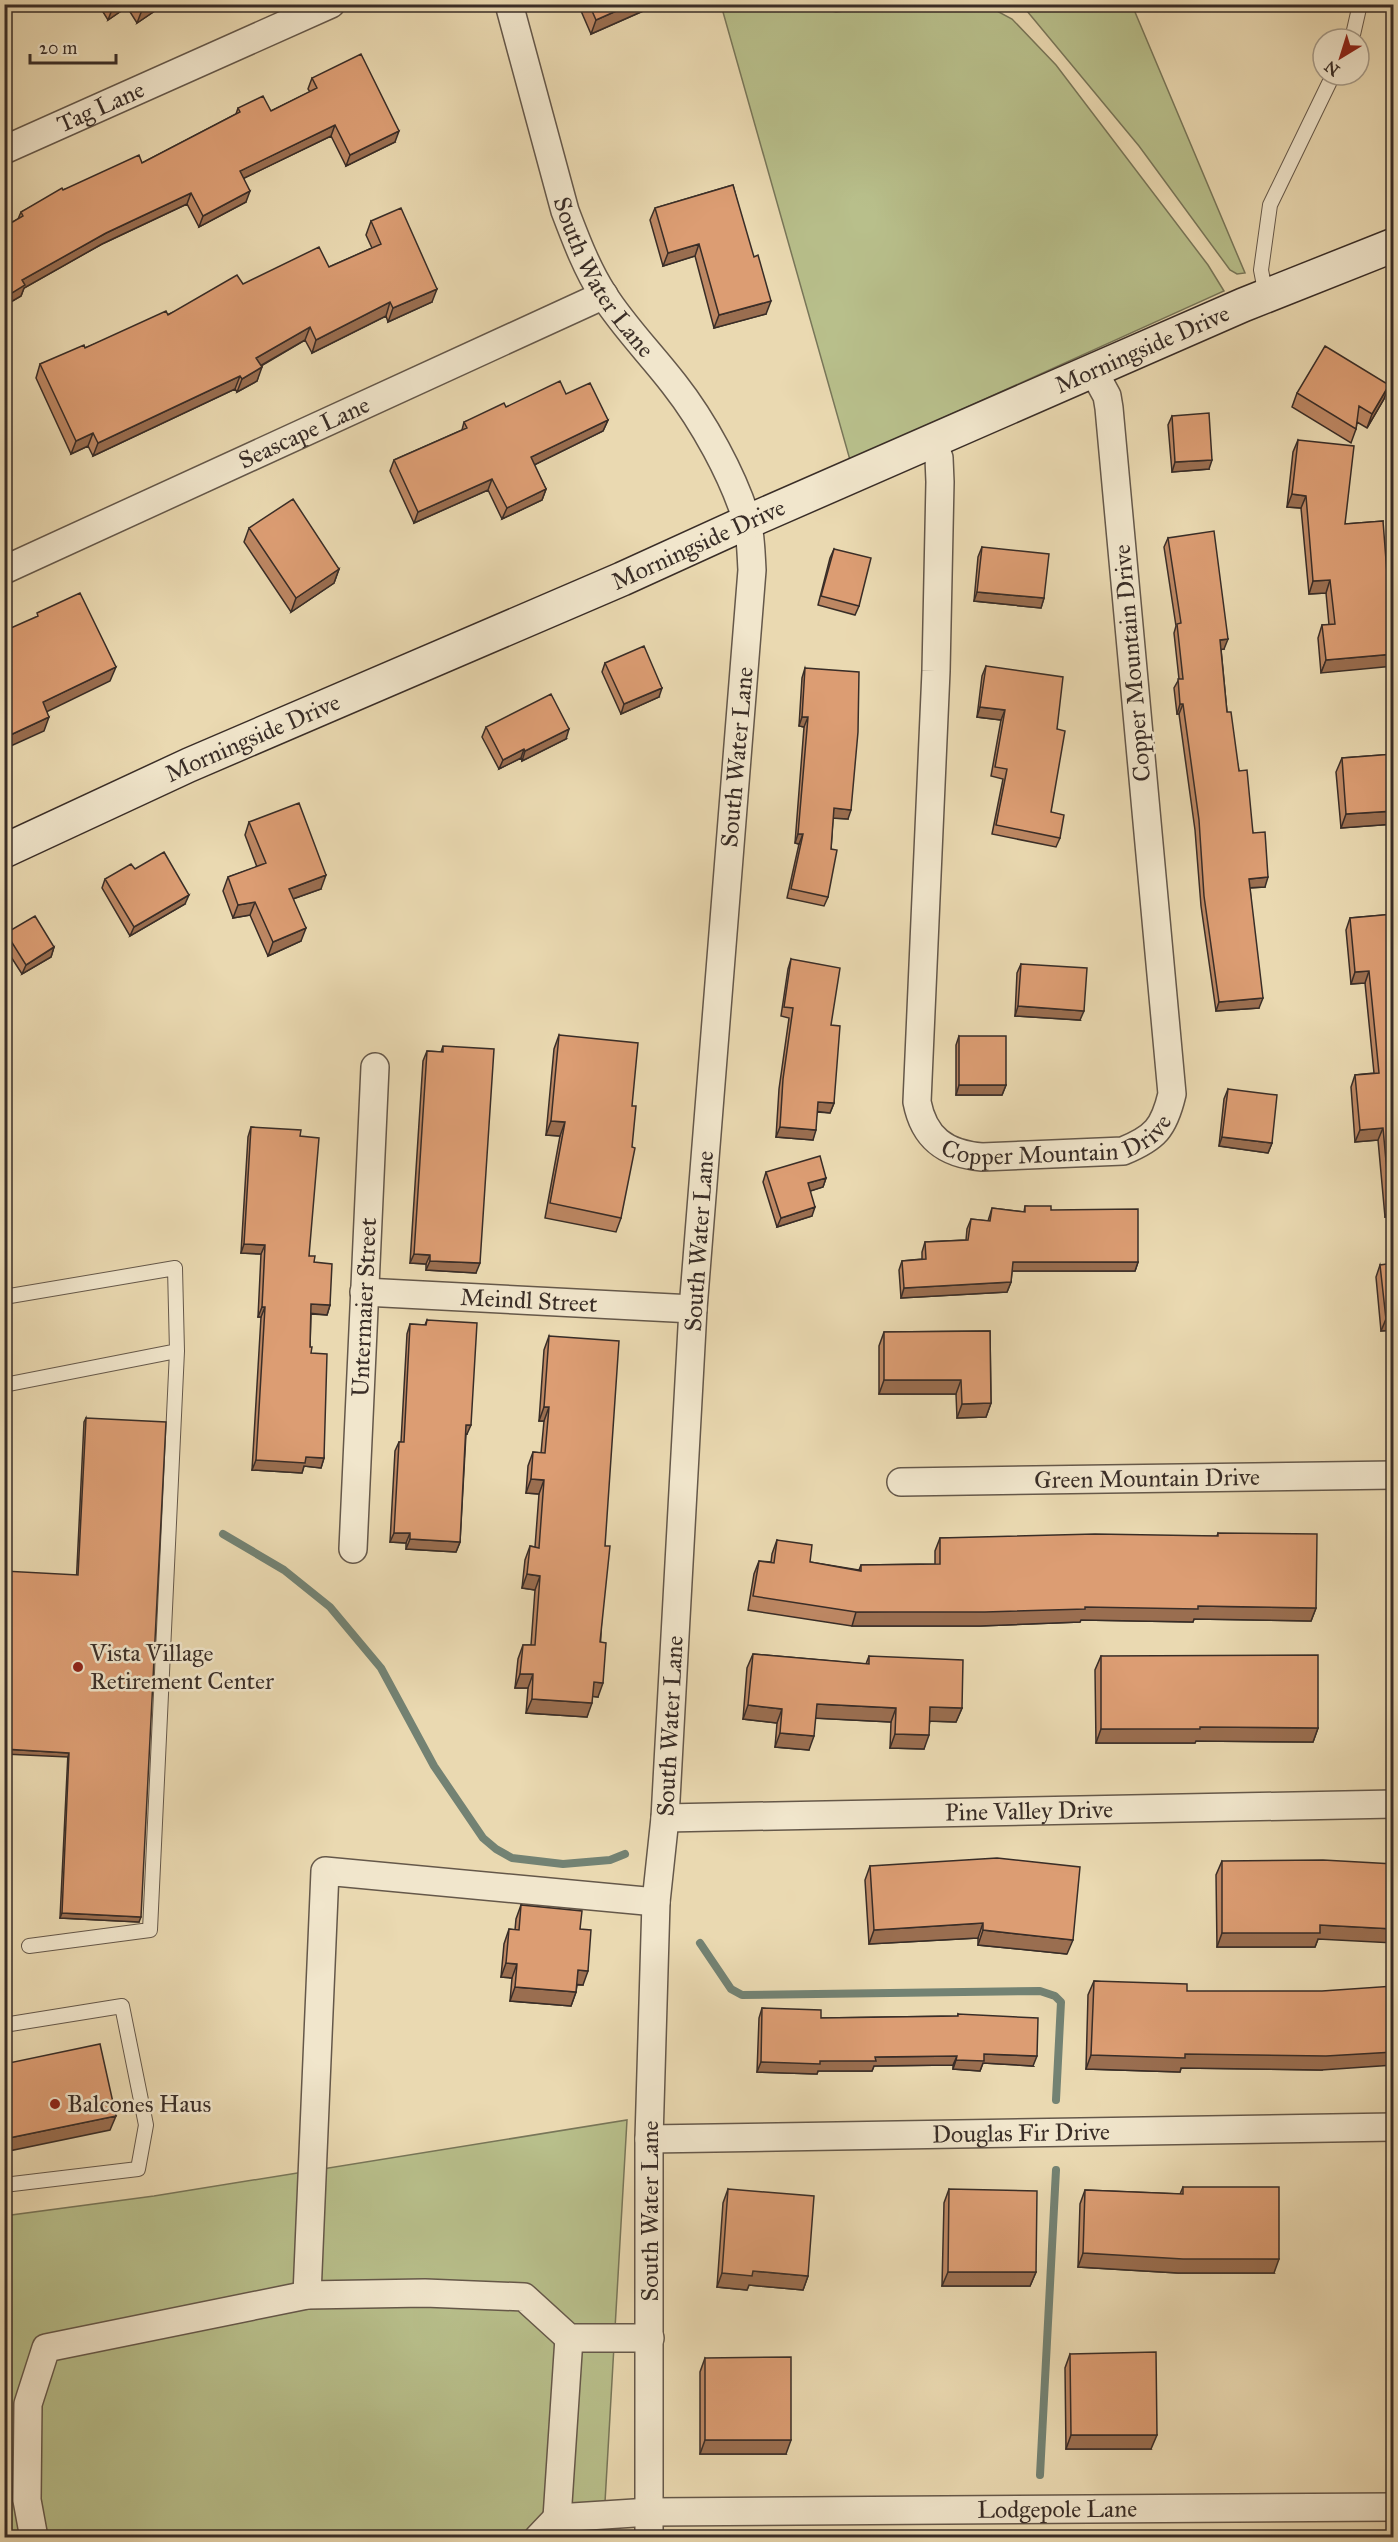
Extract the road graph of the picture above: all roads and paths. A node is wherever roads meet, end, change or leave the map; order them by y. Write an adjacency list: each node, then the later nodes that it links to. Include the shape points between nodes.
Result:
1 (330, 4): 6 (street, Tag Lane)
2 (509, 4): 8 (street, South Water Lane, via 566,212)
3 (1360, 4): 4 (lane)
4 (1355, 27)
5 (1328, 87): 9 (lane, via 1270,204 1261,270)
6 (4, 150)
7 (1394, 245): 9 (street, Morningside Drive)
8 (604, 295): 12 (street, South Water Lane, via 698,417); 13 (street, Seascape Lane)
9 (1266, 296): 10 (street, Morningside Drive)
10 (1095, 372): 11 (street, Morningside Drive); 11 (street, Copper Mountain Drive, via 1109,408 1172,1094 1159,1131 1123,1151 963,1156 944,1147 920,1119 940,469)
11 (932, 441): 12 (street, Morningside Drive)
12 (747, 522): 14 (street, Morningside Drive, via 189,765); 18 (street, South Water Lane, via 752,570)
13 (4, 570)
14 (4, 851)
15 (375, 1067): 16 (street, Untermaier Street)
16 (364, 1292): 18 (street, Meindl Street); 23 (street, Untermaier Street)
17 (4, 1297): 19 (lane, via 175,1268)
18 (693, 1309): 25 (street, South Water Lane)
19 (177, 1351): 20 (lane); 27 (lane, via 150,1930)
20 (4, 1385)
21 (1394, 1475): 22 (street, Green Mountain Drive)
22 (901, 1482)
23 (352, 1549)
24 (1394, 1804): 25 (street, Pine Valley Drive)
25 (665, 1818): 26 (street, South Water Lane)
26 (656, 1902): 30 (street, South Water Lane); 32 (street, via 325,1871)
27 (29, 1946)
28 (4, 2025): 31 (lane, via 122,2006 146,2125 138,2169)
29 (1394, 2127): 30 (street, Douglas Fir Drive)
30 (649, 2139): 34 (street, South Water Lane)
31 (4, 2185)
32 (307, 2295): 33 (street, via 424,2293 524,2297); 38 (street, via 46,2348 28,2404 27,2500)
33 (569, 2338): 34 (street); 36 (street)
34 (650, 2338): 37 (street, South Water Lane)
35 (1394, 2507): 37 (street, Lodgepole Lane)
36 (557, 2518): 37 (street, Lodgepole Lane); 39 (street)
37 (650, 2525)
38 (34, 2538)
39 (538, 2538)

